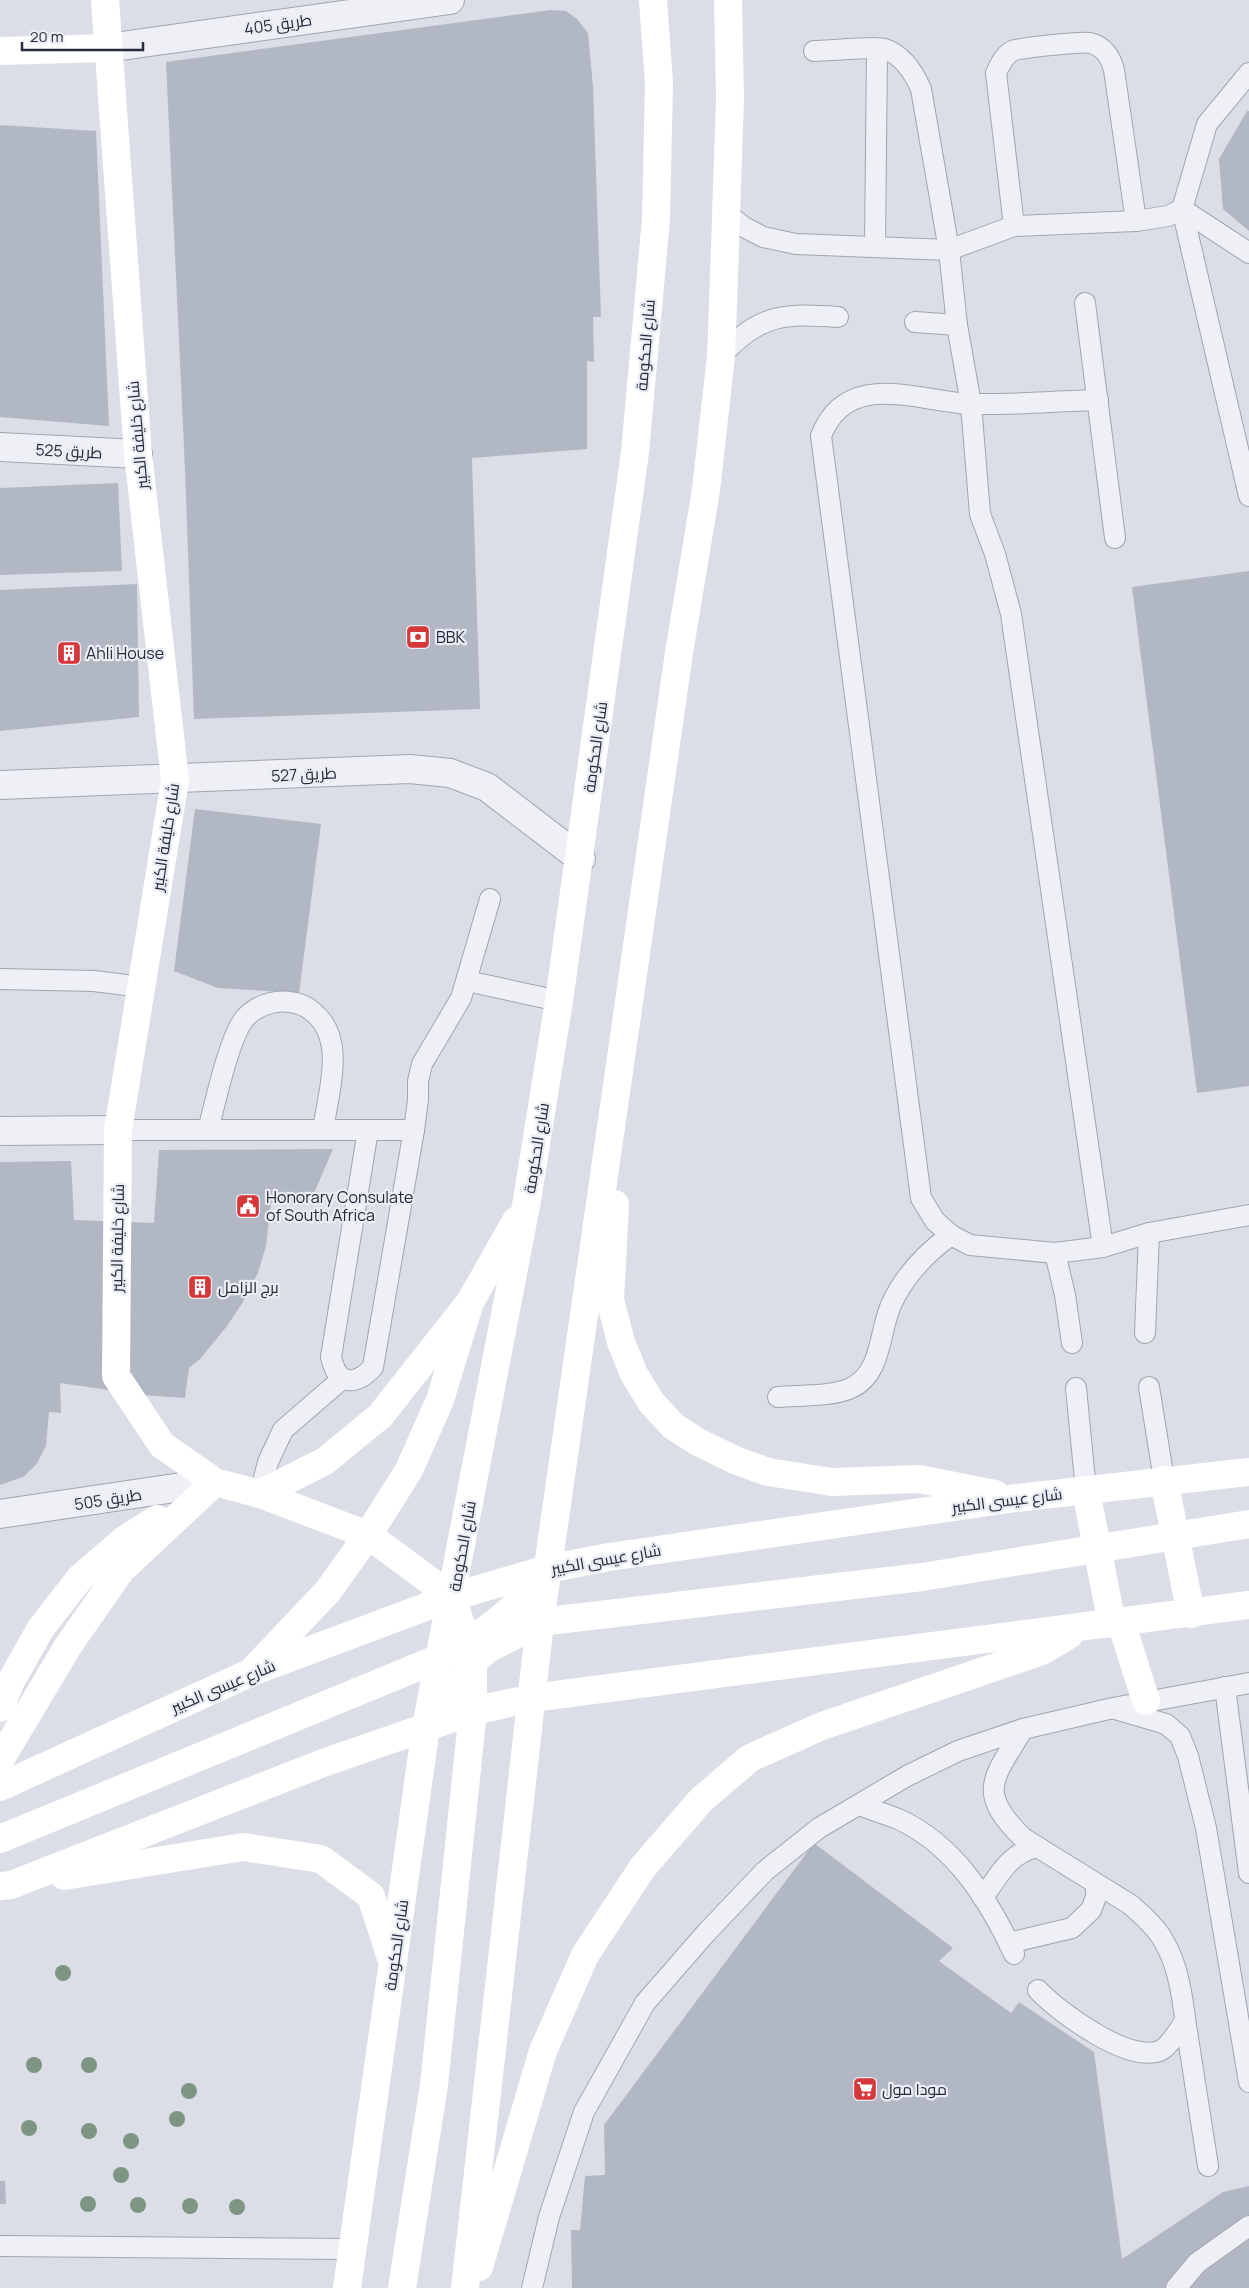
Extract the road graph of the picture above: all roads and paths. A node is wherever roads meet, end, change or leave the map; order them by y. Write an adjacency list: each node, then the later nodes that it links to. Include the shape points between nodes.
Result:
1 (105, 0): 6 (main road, شارع خليفة الكبير)
2 (450, 0): 5 (street, طريق 405)
3 (653, 0): 32 (main road, شارع الحكومة, via 659,83 656,219 635,452)
4 (728, 0): 13 (main road)
5 (333, 8): 6 (street, طريق 405)
6 (107, 48): 8 (main road); 27 (main road, شارع خليفة الكبير)
7 (877, 49): 9 (lane); 16 (lane); 17 (lane, via 884,48 899,58 911,70 921,89)
8 (0, 51)
9 (814, 51)
10 (1249, 73): 11 (lane)
11 (1241, 90): 12 (lane, via 1208,124)
12 (1182, 209): 14 (lane, via 1168,216); 18 (lane); 28 (lane)
13 (727, 214): 16 (lane, via 763,236 796,244); 23 (main road)
14 (1136, 221): 15 (lane); 15 (lane, via 1114,70 1108,55 1088,42 1018,49 1006,56 996,73)
15 (1014, 226): 17 (lane)
16 (875, 247): 17 (lane)
17 (949, 250): 22 (lane)
18 (1249, 253)
19 (1086, 303): 24 (lane)
20 (838, 317): 23 (lane, via 794,315 772,319 735,340)
21 (915, 322): 22 (lane)
22 (958, 325): 25 (lane)
23 (721, 356): 38 (main road, via 706,490)
24 (1098, 400): 25 (lane); 29 (lane)
25 (971, 404): 48 (lane, via 897,393 864,396 834,412 821,436 921,1198 935,1221); 49 (lane, via 980,514 1011,614)
26 (0, 448): 27 (street, طريق 525)
27 (138, 454): 30 (main road, شارع خليفة الكبير)
28 (1249, 496)
29 (1115, 538)
30 (175, 780): 31 (street, طريق 527); 32 (street, طريق 527, via 410,769 450,774 487,787); 36 (main road, شارع خليفة الكبير)
31 (0, 785)
32 (581, 859): 37 (main road, شارع الحكومة)
33 (490, 899): 35 (lane)
34 (0, 979): 36 (lane, via 94,981)
35 (467, 981): 37 (lane); 43 (lane, via 452,1014 422,1064)
36 (142, 987): 39 (main road, شارع خليفة الكبير)
37 (559, 1001): 45 (main road, شارع الحكومة)
38 (627, 1010): 63 (main road, via 610,1300 634,1374 652,1402 673,1426 698,1442 768,1472 832,1482 919,1479); 69 (main road)
39 (118, 1130): 40 (lane); 44 (street); 60 (main road, شارع خليفة الكبير, via 116,1376 162,1446)
40 (208, 1130): 41 (lane); 41 (lane, via 235,1033 258,1007 274,1002 291,1002 307,1007 321,1018 330,1032 334,1049)
41 (323, 1130): 42 (lane)
42 (368, 1130): 43 (lane); 54 (lane, via 330,1357 333,1370)
43 (414, 1130): 54 (lane, via 373,1366 364,1376 353,1381)
44 (0, 1131)
45 (528, 1200): 51 (main road); 70 (main road, شارع الحكومة)
46 (1249, 1215): 47 (lane)
47 (1149, 1233): 49 (lane); 52 (lane)
48 (951, 1235): 50 (lane, via 970,1244); 57 (lane, via 934,1247 904,1283 891,1305 872,1368 864,1380 842,1392)
49 (1103, 1247): 50 (lane)
50 (1055, 1253): 53 (lane)
51 (470, 1302): 62 (main road, via 380,1416 325,1461); 66 (main road, via 440,1400 409,1470)
52 (1145, 1333)
53 (1072, 1343)
54 (342, 1379): 62 (lane, via 283,1430 268,1462)
55 (1149, 1387): 59 (lane)
56 (1076, 1388): 61 (lane)
57 (778, 1397)
58 (1249, 1472): 59 (main road, شارع عيسى الكبير)
59 (1164, 1480): 61 (main road, شارع عيسى الكبير); 67 (main road)
60 (215, 1482): 62 (main road, شارع خليفة الكبير); 64 (street, طريق 505); 83 (main road, via 124,1540 80,1578 41,1628 10,1683); 88 (main road, via 121,1570 68,1646)
61 (1086, 1491): 63 (main road, شارع عيسى الكبير); 68 (main road)
62 (260, 1494): 66 (main road, شارع خليفة الكبير)
63 (1016, 1498): 69 (main road, شارع عيسى الكبير)
64 (0, 1514)
65 (1249, 1524): 67 (main road)
66 (368, 1535): 70 (main road, شارع خليفة الكبير); 78 (main road, via 328,1591)
67 (1175, 1536): 68 (main road); 72 (main road)
68 (1097, 1549): 73 (main road, via 856,1586); 74 (main road)
69 (547, 1569): 70 (main road, شارع عيسى الكبير); 73 (main road); 76 (main road, via 531,1591)
70 (452, 1597): 76 (main road); 77 (main road, شارع الحكومة); 78 (main road, شارع عيسى الكبير)
71 (1249, 1605): 72 (main road)
72 (1191, 1614): 74 (main road)
73 (540, 1622): 76 (main road, via 488,1648); 81 (main road)
74 (1117, 1623): 75 (main road); 82 (main road)
75 (1083, 1628): 81 (main road); 108 (main road, via 1042,1651 822,1726 750,1758 701,1800 643,1867 585,1955 543,2051)
76 (470, 1653): 77 (main road); 85 (main road); 86 (main road)
77 (438, 1659): 86 (main road, شارع الحكومة); 91 (main road)
78 (252, 1672): 89 (main road, شارع عيسى الكبير)
79 (1249, 1682): 80 (lane)
80 (1225, 1687): 82 (lane); 93 (lane)
81 (532, 1698): 85 (main road); 107 (main road)
82 (1146, 1701): 84 (lane)
83 (0, 1708)
84 (1113, 1708): 87 (lane); 100 (lane, via 1166,1724 1180,1736 1188,1756 1206,1828)
85 (473, 1711): 86 (main road); 106 (main road, via 434,2085)
86 (426, 1727): 95 (main road, via 323,1763); 97 (main road, شارع الحكومة)
87 (1023, 1729): 90 (lane, via 958,1751); 92 (lane, via 996,1773 992,1788 995,1804 1002,1815 1023,1838)
88 (0, 1760)
89 (0, 1786)
90 (859, 1805): 96 (lane, via 899,1820 946,1850); 109 (lane, via 819,1828 765,1870 645,2003 584,2112 549,2218)
91 (0, 1839)
92 (1038, 1847): 94 (lane); 96 (lane, via 1019,1853 1010,1860)
93 (1249, 1873)
94 (1096, 1884): 96 (lane, via 1091,1910 1072,1928 1011,1949); 99 (lane, via 1131,1905 1160,1935 1178,1972)
95 (5, 1886): 97 (main road, via 243,1847 321,1859 371,1896)
96 (983, 1898)
97 (393, 1963): 104 (main road, شارع الحكومة)
98 (1038, 1990): 99 (lane, via 1067,2015 1112,2042 1138,2052 1162,2049 1173,2039)
99 (1185, 2019): 101 (lane)
100 (1249, 2082)
101 (1208, 2166)
102 (1249, 2226): 110 (lane, via 1197,2263)
103 (0, 2246): 104 (lane)
104 (351, 2250): 105 (main road, شارع الحكومة)
105 (347, 2288)
106 (402, 2288)
107 (464, 2288)
108 (473, 2288)
109 (532, 2288)
110 (1176, 2288)

